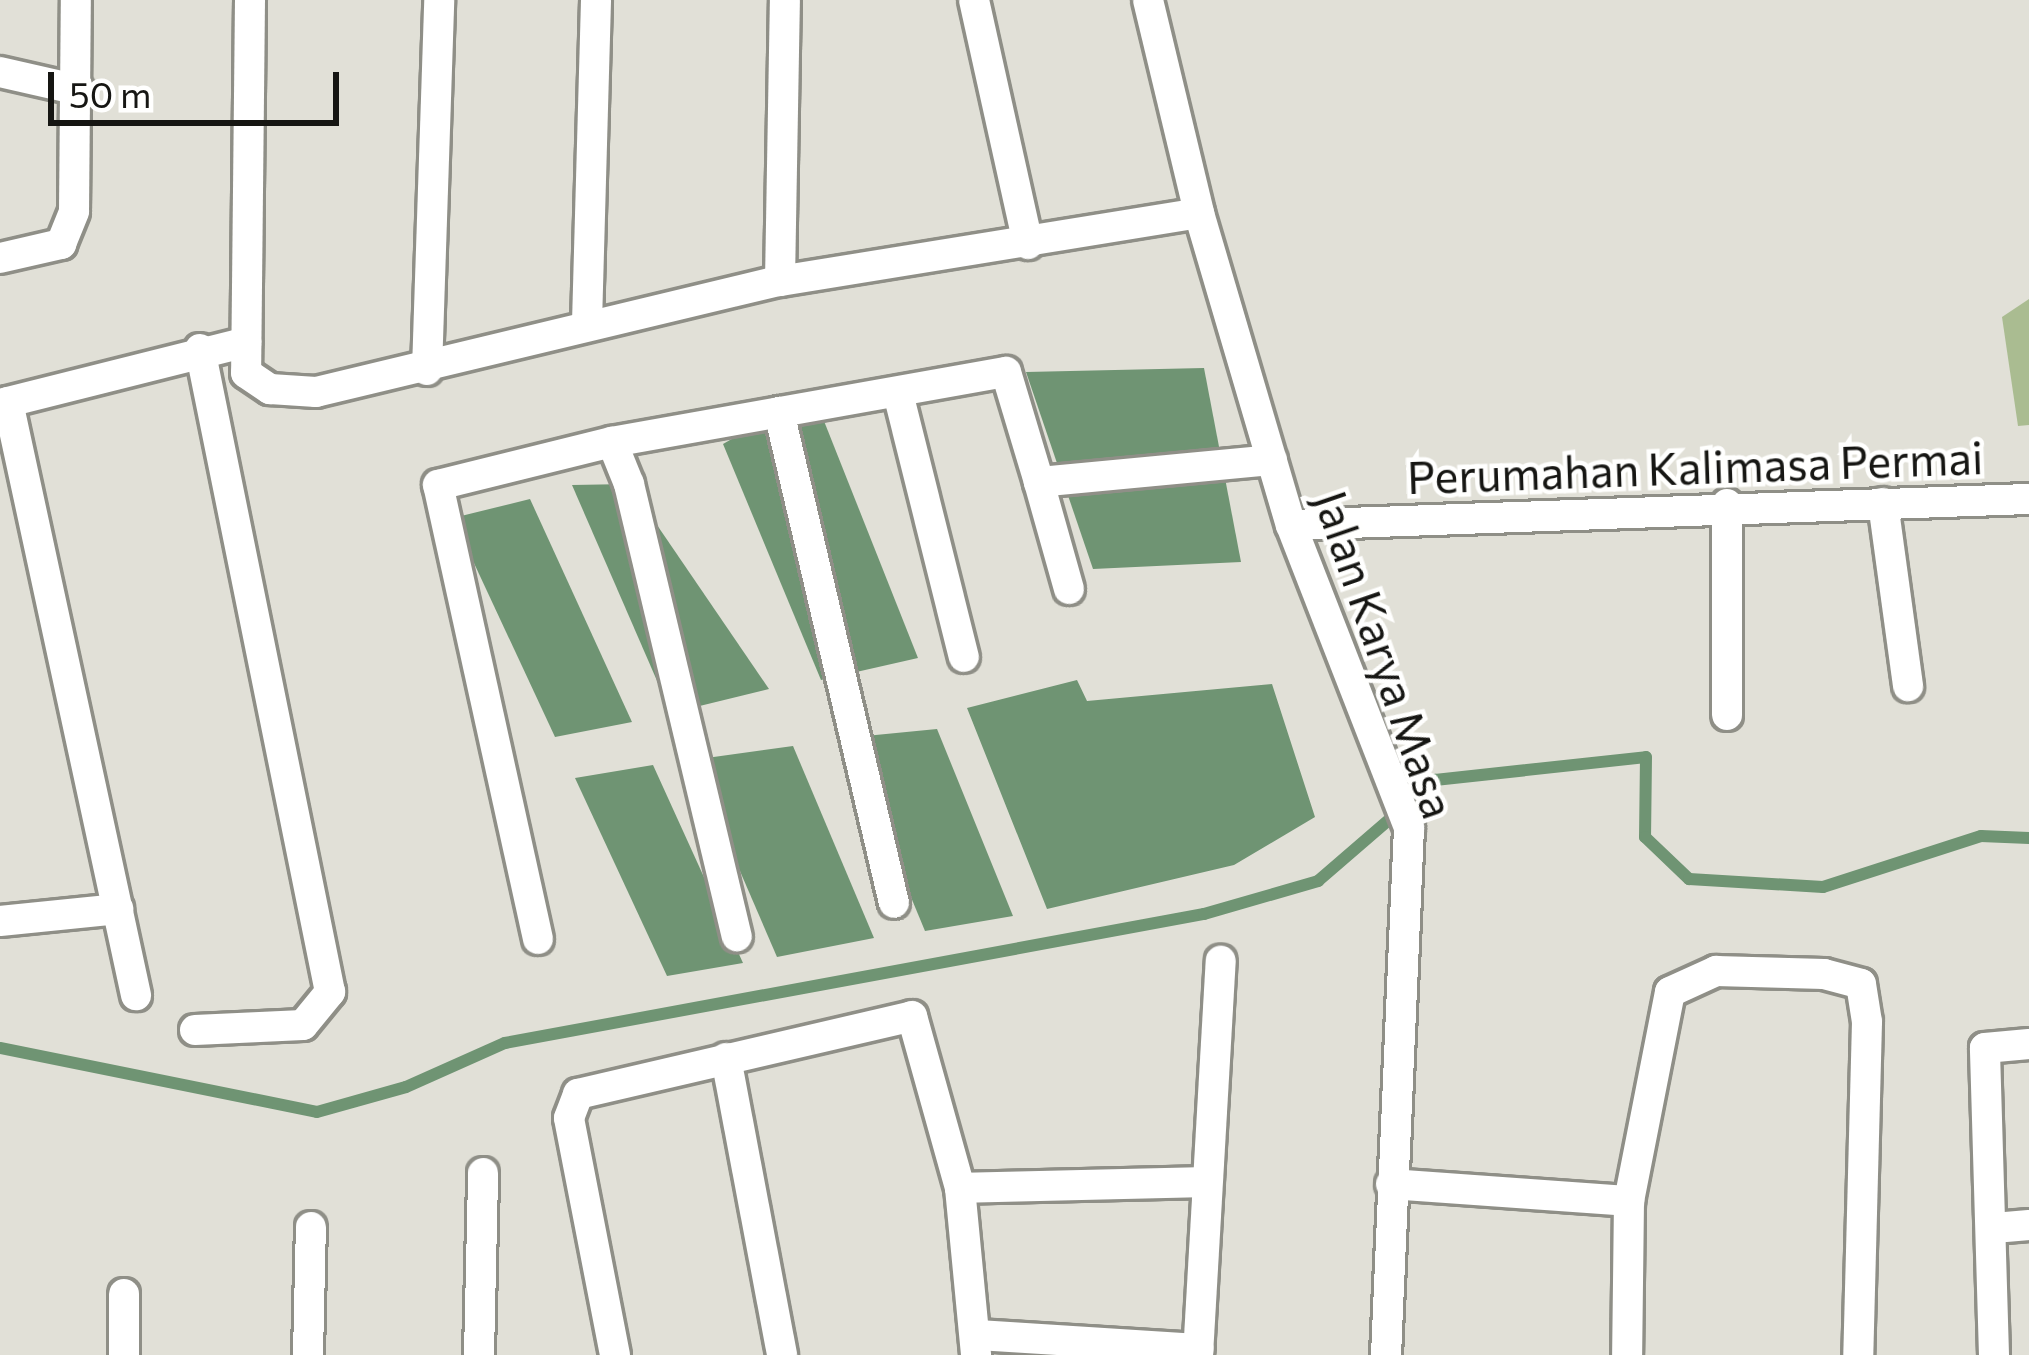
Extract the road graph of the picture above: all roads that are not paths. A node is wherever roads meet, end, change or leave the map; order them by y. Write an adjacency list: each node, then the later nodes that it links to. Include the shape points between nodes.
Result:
1 (76, 0): 9 (street)
2 (250, 0): 15 (street)
3 (439, 0): 17 (street)
4 (596, 0): 14 (street)
5 (784, 0): 13 (street)
6 (974, 0): 11 (street)
7 (1148, 0): 10 (street, Jalan Karya Masa)
8 (0, 72): 9 (street)
9 (79, 90): 12 (street, via 74,211 62,244)
10 (1199, 213): 11 (street); 22 (street, Jalan Karya Masa)
11 (1028, 244): 13 (street)
12 (7, 253)
13 (780, 281): 14 (street)
14 (587, 323): 17 (street)
15 (246, 342): 16 (street); 17 (street, via 246,373 270,389 316,392)
16 (200, 349): 19 (street); 39 (street, via 330,992 303,1025)
17 (427, 370)
18 (898, 393): 20 (street); 23 (street, via 1006,372); 29 (street)
19 (4, 403): 33 (street)
20 (779, 412): 21 (street); 32 (street)
21 (612, 442): 35 (street, via 629,484); 36 (street, via 438,485)
22 (1272, 460): 23 (street); 27 (street, Jalan Karya Masa)
23 (1039, 482): 28 (street)
24 (2029, 500): 25 (street, Perumahan Kalimasa Permai)
25 (1883, 503): 26 (street, Perumahan Kalimasa Permai); 30 (street)
26 (1727, 504): 27 (street, Perumahan Kalimasa Permai); 31 (street)
27 (1291, 525): 44 (street, Jalan Karya Masa, via 1409,828)
28 (1069, 590)
29 (964, 657)
30 (1909, 686)
31 (1727, 715)
32 (894, 903)
33 (118, 910): 34 (street); 38 (street)
34 (0, 921)
35 (737, 936)
36 (538, 939)
37 (1221, 961): 43 (street)
38 (136, 995)
39 (195, 1030)
40 (2029, 1044): 49 (street, via 1985,1048)
41 (726, 1058): 45 (street, via 912,1016); 56 (street, via 578,1094 569,1118); 57 (street)
42 (483, 1173): 55 (street)
43 (1203, 1182): 45 (street); 52 (street)
44 (1391, 1184): 46 (street); 58 (street, Jalan Karya Masa)
45 (960, 1188): 51 (street)
46 (1629, 1201): 59 (street); 60 (street, via 1670,992 1715,971 1824,974 1861,984 1867,1022)
47 (2029, 1225): 49 (street)
48 (311, 1226): 54 (street)
49 (1994, 1228): 61 (street)
50 (124, 1294): 53 (street)
51 (977, 1345): 52 (street)
52 (1198, 1352)
53 (124, 1355)
54 (308, 1355)
55 (479, 1355)
56 (615, 1355)
57 (782, 1355)
58 (1386, 1355)
59 (1627, 1355)
60 (1858, 1355)
61 (1994, 1355)

